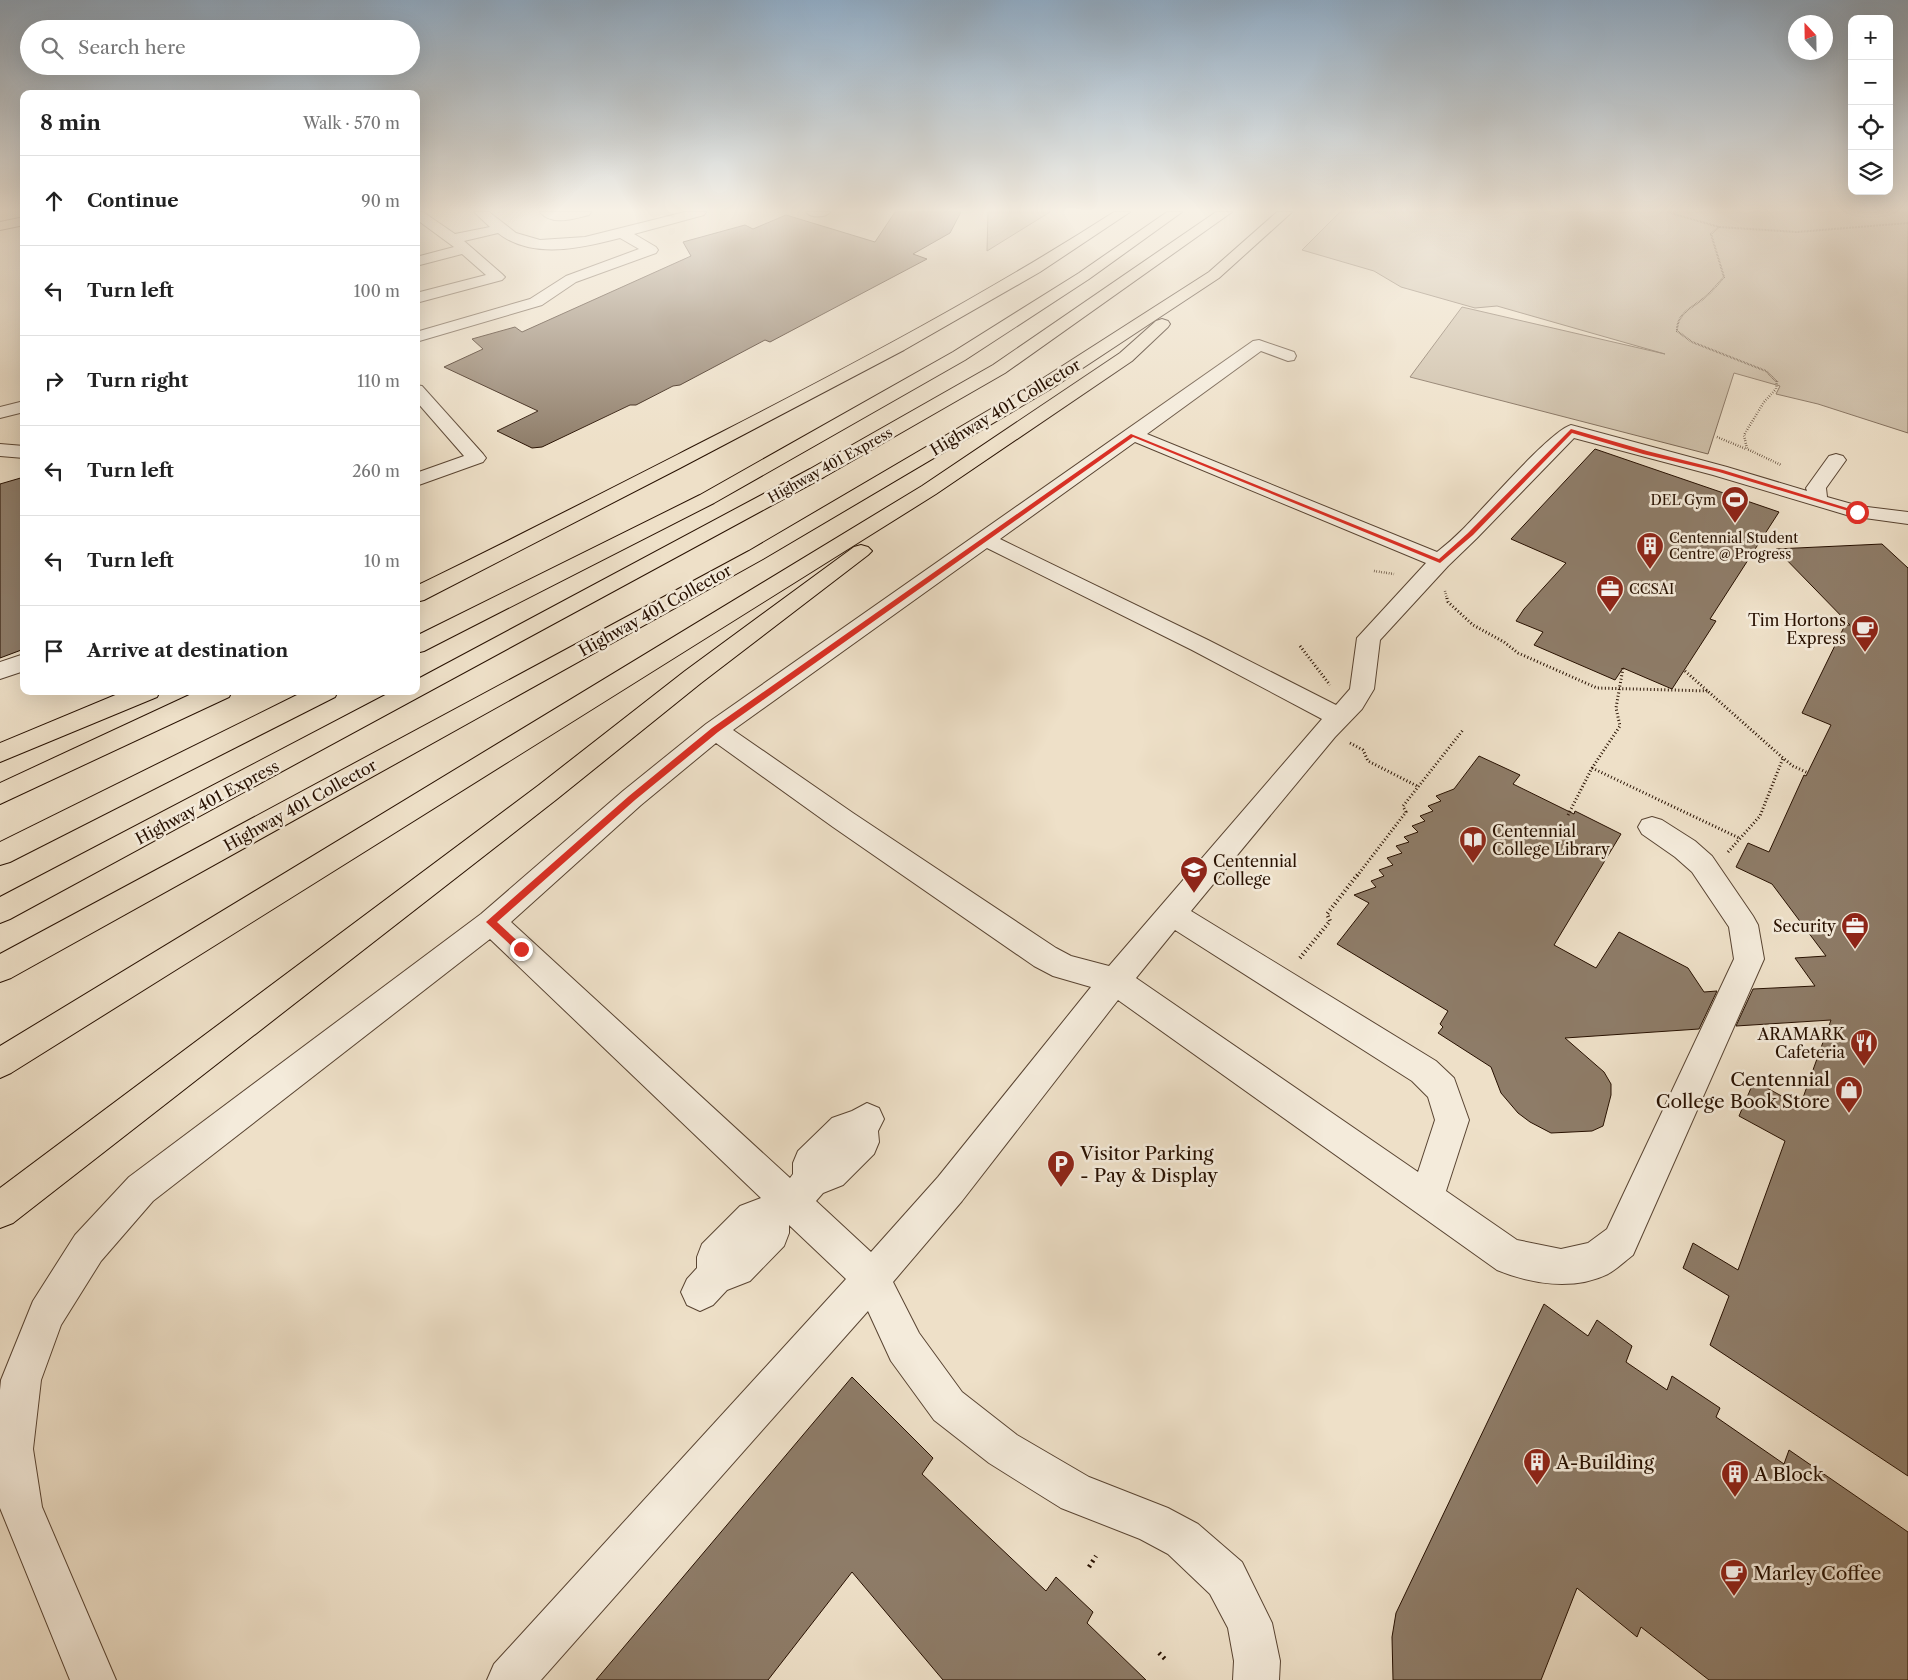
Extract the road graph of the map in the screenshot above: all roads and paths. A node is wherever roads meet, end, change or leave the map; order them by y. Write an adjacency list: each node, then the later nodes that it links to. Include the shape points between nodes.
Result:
1 (445, 290): 9 (street)
2 (554, 290): 10 (street, via 536,302)
3 (996, 290): 28 (main road, via 901,347)
4 (1062, 290): 34 (main road, Highway 401 Express, via 959,356 707,499)
5 (1111, 290): 40 (main road, Highway 401 Express, via 999,368 816,474)
6 (1190, 290): 66 (main road, Highway 401 Collector, via 1048,383 756,555)
7 (1198, 290): 25 (main road, via 1126,358)
8 (1712, 290): 19 (path, via 1679,317 1677,331 1692,342 1766,371 1777,381 1776,389 1744,435)
9 (420, 297)
10 (420, 336)
11 (1288, 356): 17 (street, via 1259,345)
12 (420, 395): 15 (street)
13 (20, 407): 14 (street)
14 (0, 413)
15 (436, 413): 16 (street); 23 (street, via 476,458)
16 (420, 418)
17 (1133, 435): 29 (street); 30 (street)
18 (1717, 437): 19 (path)
19 (1747, 449): 24 (path, via 1768,461)
20 (0, 450): 21 (street)
21 (20, 452)
22 (1836, 460): 24 (street)
23 (420, 479)
24 (1821, 481): 26 (street, via 1816,488)
25 (929, 490): 68 (main road); 72 (main road, via 888,530)
26 (1818, 501): 27 (street, via 1857,512); 30 (street, via 1776,497 1720,471 1571,431)
27 (1908, 518)
28 (557, 525): 31 (main road); 33 (main road)
29 (984, 539): 48 (street); 49 (street, via 1166,628)
30 (1440, 561): 32 (street)
31 (420, 578)
32 (1422, 581): 42 (path, via 1445,590 1448,602 1473,625 1518,653 1597,688); 49 (street, via 1369,638 1362,689)
33 (420, 593)
34 (420, 644)
35 (1300, 646): 41 (path)
36 (20, 664): 38 (street)
37 (1623, 668): 42 (path)
38 (0, 671)
39 (1685, 671): 43 (path)
40 (420, 687)
41 (1333, 689)
42 (1620, 689): 43 (path); 53 (path, via 1616,708 1620,726)
43 (1708, 691): 52 (path)
44 (138, 695): 51 (main road)
45 (211, 695): 56 (main road)
46 (318, 695): 60 (main road)
47 (406, 695): 62 (main road, Highway 401 Express)
48 (715, 730): 64 (street); 67 (street, via 1045,957 1064,967)
49 (1342, 730): 55 (path, via 1363,750 1368,761); 63 (street)
50 (1463, 730): 55 (path)
51 (0, 753)
52 (1783, 758): 54 (path); 59 (path, via 1760,816)
53 (1592, 768): 57 (path); 59 (path)
54 (1808, 772)
55 (1419, 786): 65 (path, via 1403,806 1406,812 1327,914 1330,920)
56 (0, 794)
57 (1568, 815)
58 (1652, 827): 71 (street, via 1702,864 1743,925 1749,959 1620,1242 1596,1260 1560,1267 1510,1257)
59 (1739, 838): 61 (path)
60 (0, 854)
61 (1724, 856)
62 (0, 911)
63 (1172, 914): 67 (street); 71 (street, via 1424,1071 1442,1089 1452,1120)
64 (491, 922): 70 (street); 79 (street, via 141,1189 88,1248 46,1314 21,1380 14,1449 21,1508)
65 (1300, 958)
66 (0, 970)
67 (1115, 981): 71 (street); 73 (street, via 950,1189)
68 (0, 1063)
69 (864, 1122): 70 (street, via 862,1142 831,1173)
70 (790, 1199): 73 (street); 74 (street, via 771,1233 737,1268)
71 (1426, 1199)
72 (0, 1210)
73 (872, 1278): 80 (street); 81 (street, via 905,1347 948,1406 1003,1450 1076,1494 1153,1523 1183,1539 1226,1578 1250,1623 1257,1661)
74 (708, 1284)
75 (1096, 1556): 76 (path)
76 (1089, 1567)
77 (1159, 1653): 78 (path)
78 (1165, 1659)
79 (93, 1680)
80 (510, 1680)
81 (1256, 1680)

